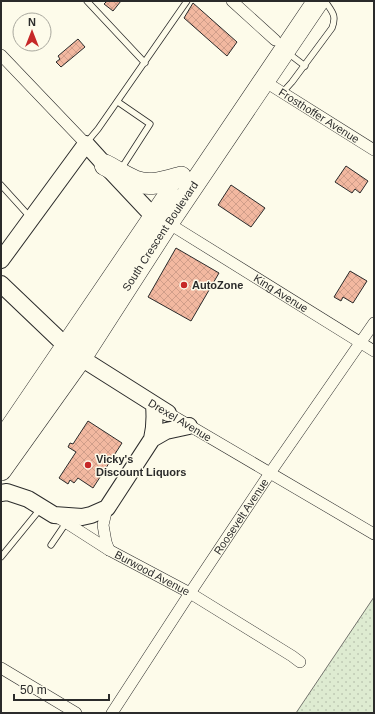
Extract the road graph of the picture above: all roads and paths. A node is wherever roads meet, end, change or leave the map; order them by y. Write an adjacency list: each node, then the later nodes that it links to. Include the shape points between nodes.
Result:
1 (87, 1): 9 (lane)
2 (187, 1): 9 (lane)
3 (232, 1): 7 (street)
4 (301, 1): 7 (highway, South Crescent Boulevard)
5 (318, 1): 7 (highway, South Crescent Boulevard)
6 (324, 1): 10 (lane, via 333,14 332,28)
7 (280, 45): 10 (lane); 11 (highway, South Crescent Boulevard); 17 (highway, South Crescent Boulevard)
8 (1, 55): 14 (street, King Avenue)
9 (145, 62): 13 (lane)
10 (305, 66): 12 (lane)
11 (264, 81): 12 (street, Frosthoffer Avenue); 20 (highway, South Crescent Boulevard)
12 (282, 93): 15 (street, Frosthoffer Avenue)
13 (118, 102): 14 (lane); 16 (lane, via 150,124)
14 (86, 144): 16 (street, King Avenue); 19 (street)
15 (374, 150)
16 (112, 169): 17 (highway, via 136,182 157,183); 20 (street, King Avenue)
17 (181, 177): 20 (highway, South Crescent Boulevard)
18 (1, 185): 19 (lane)
19 (32, 218): 21 (street)
20 (161, 220): 24 (street, King Avenue); 26 (highway, South Crescent Boulevard)
21 (1, 260)
22 (1, 284): 26 (street, Drexel Avenue)
23 (374, 323): 24 (street, Roosevelt Avenue)
24 (361, 343): 25 (street, King Avenue); 33 (street, Roosevelt Avenue)
25 (374, 351)
26 (74, 352): 27 (street, Drexel Avenue); 31 (highway, South Crescent Boulevard); 32 (highway, South Crescent Boulevard)
27 (154, 405): 28 (street, Drexel Avenue); 30 (street)
28 (168, 414): 29 (street, Drexel Avenue)
29 (189, 426): 30 (street, via 166,431); 33 (street, Drexel Avenue)
30 (152, 439): 35 (street)
31 (1, 442)
32 (1, 470)
33 (270, 473): 37 (street, Drexel Avenue); 41 (street, Roosevelt Avenue)
34 (1, 493): 36 (street, Burwood Avenue, via 7,492 28,499)
35 (107, 508): 36 (street, via 82,517); 39 (street, via 103,525)
36 (53, 515): 38 (lane); 39 (street, Burwood Avenue); 40 (lane)
37 (374, 534)
38 (51, 545)
39 (109, 550): 41 (street, Burwood Avenue)
40 (1, 557)
41 (190, 593): 42 (street, Burwood Avenue); 45 (street, Roosevelt Avenue)
42 (300, 662)
43 (1, 668): 44 (street)
44 (76, 713)
45 (112, 713)

